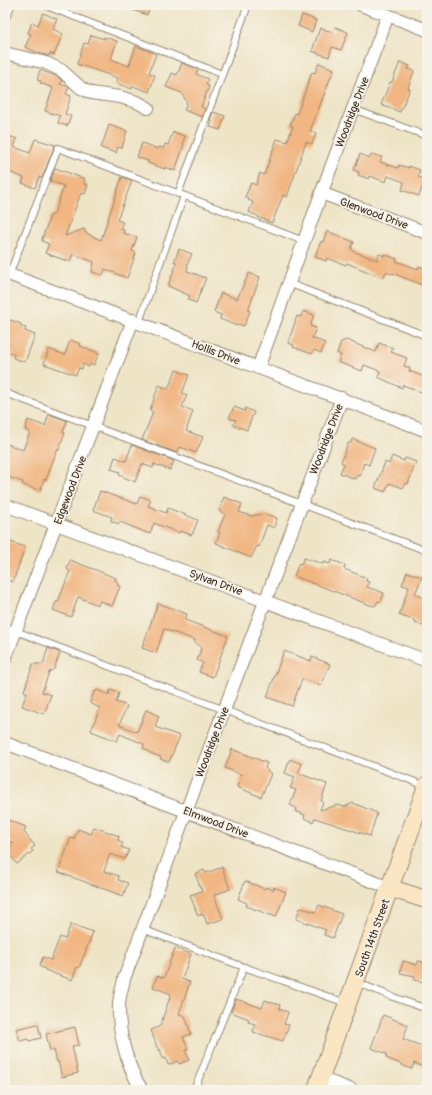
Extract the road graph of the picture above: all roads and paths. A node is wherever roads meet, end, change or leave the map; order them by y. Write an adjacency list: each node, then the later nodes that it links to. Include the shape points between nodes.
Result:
1 (8, 5): 5 (street)
2 (44, 5): 9 (lane)
3 (248, 5): 9 (lane)
4 (361, 5): 6 (street)
5 (5, 12)
6 (388, 15): 7 (street); 11 (street, Woodridge Drive)
7 (427, 30)
8 (5, 53): 10 (street, via 46,63 61,70 81,88 91,93 120,97)
9 (222, 74): 14 (lane)
10 (148, 108)
11 (353, 109): 12 (lane); 13 (street, Woodridge Drive)
12 (427, 136)
13 (321, 193): 15 (street, Glenwood Drive); 16 (street, Woodridge Drive)
14 (181, 195): 16 (lane); 17 (lane, via 58,148); 19 (lane)
15 (427, 233)
16 (304, 241): 18 (street, Woodridge Drive)
17 (7, 274): 19 (street, Hollis Drive)
18 (288, 283): 20 (lane); 21 (street, Woodridge Drive)
19 (136, 321): 21 (street, Hollis Drive); 24 (street, Edgewood Drive)
20 (427, 336)
21 (258, 368): 23 (street, Hollis Drive)
22 (5, 393): 24 (lane)
23 (342, 398): 25 (street, Hollis Drive); 26 (street, Woodridge Drive)
24 (94, 426): 26 (lane); 28 (street, Edgewood Drive)
25 (427, 431)
26 (302, 504): 29 (lane); 30 (street, Woodridge Drive)
27 (5, 505): 28 (street, Sylvan Drive)
28 (57, 524): 30 (street, Sylvan Drive); 31 (street, Edgewood Drive)
29 (427, 551)
30 (265, 600): 33 (street, Sylvan Drive); 34 (street, Woodridge Drive)
31 (10, 629): 32 (street, Edgewood Drive); 34 (lane)
32 (5, 658)
33 (427, 661)
34 (224, 710): 36 (lane); 37 (street, Woodridge Drive)
35 (5, 743): 37 (street, Elmwood Drive)
36 (427, 786): 38 (main road, South 14th Street)
37 (186, 811): 38 (street, Elmwood Drive); 40 (street, Woodridge Drive)
38 (390, 888): 39 (main road, Elmwood Drive); 42 (main road, South 14th Street)
39 (427, 900)
40 (142, 929): 41 (lane); 46 (street, Woodridge Drive, via 124,979 118,1009 128,1060 135,1080)
41 (244, 967): 43 (lane); 47 (lane)
42 (356, 982): 43 (main road, South 14th Street); 44 (lane)
43 (348, 1003): 45 (main road, South 14th Street)
44 (427, 1009)
45 (318, 1084): 48 (street)
46 (142, 1090)
47 (194, 1090)
48 (352, 1090)

